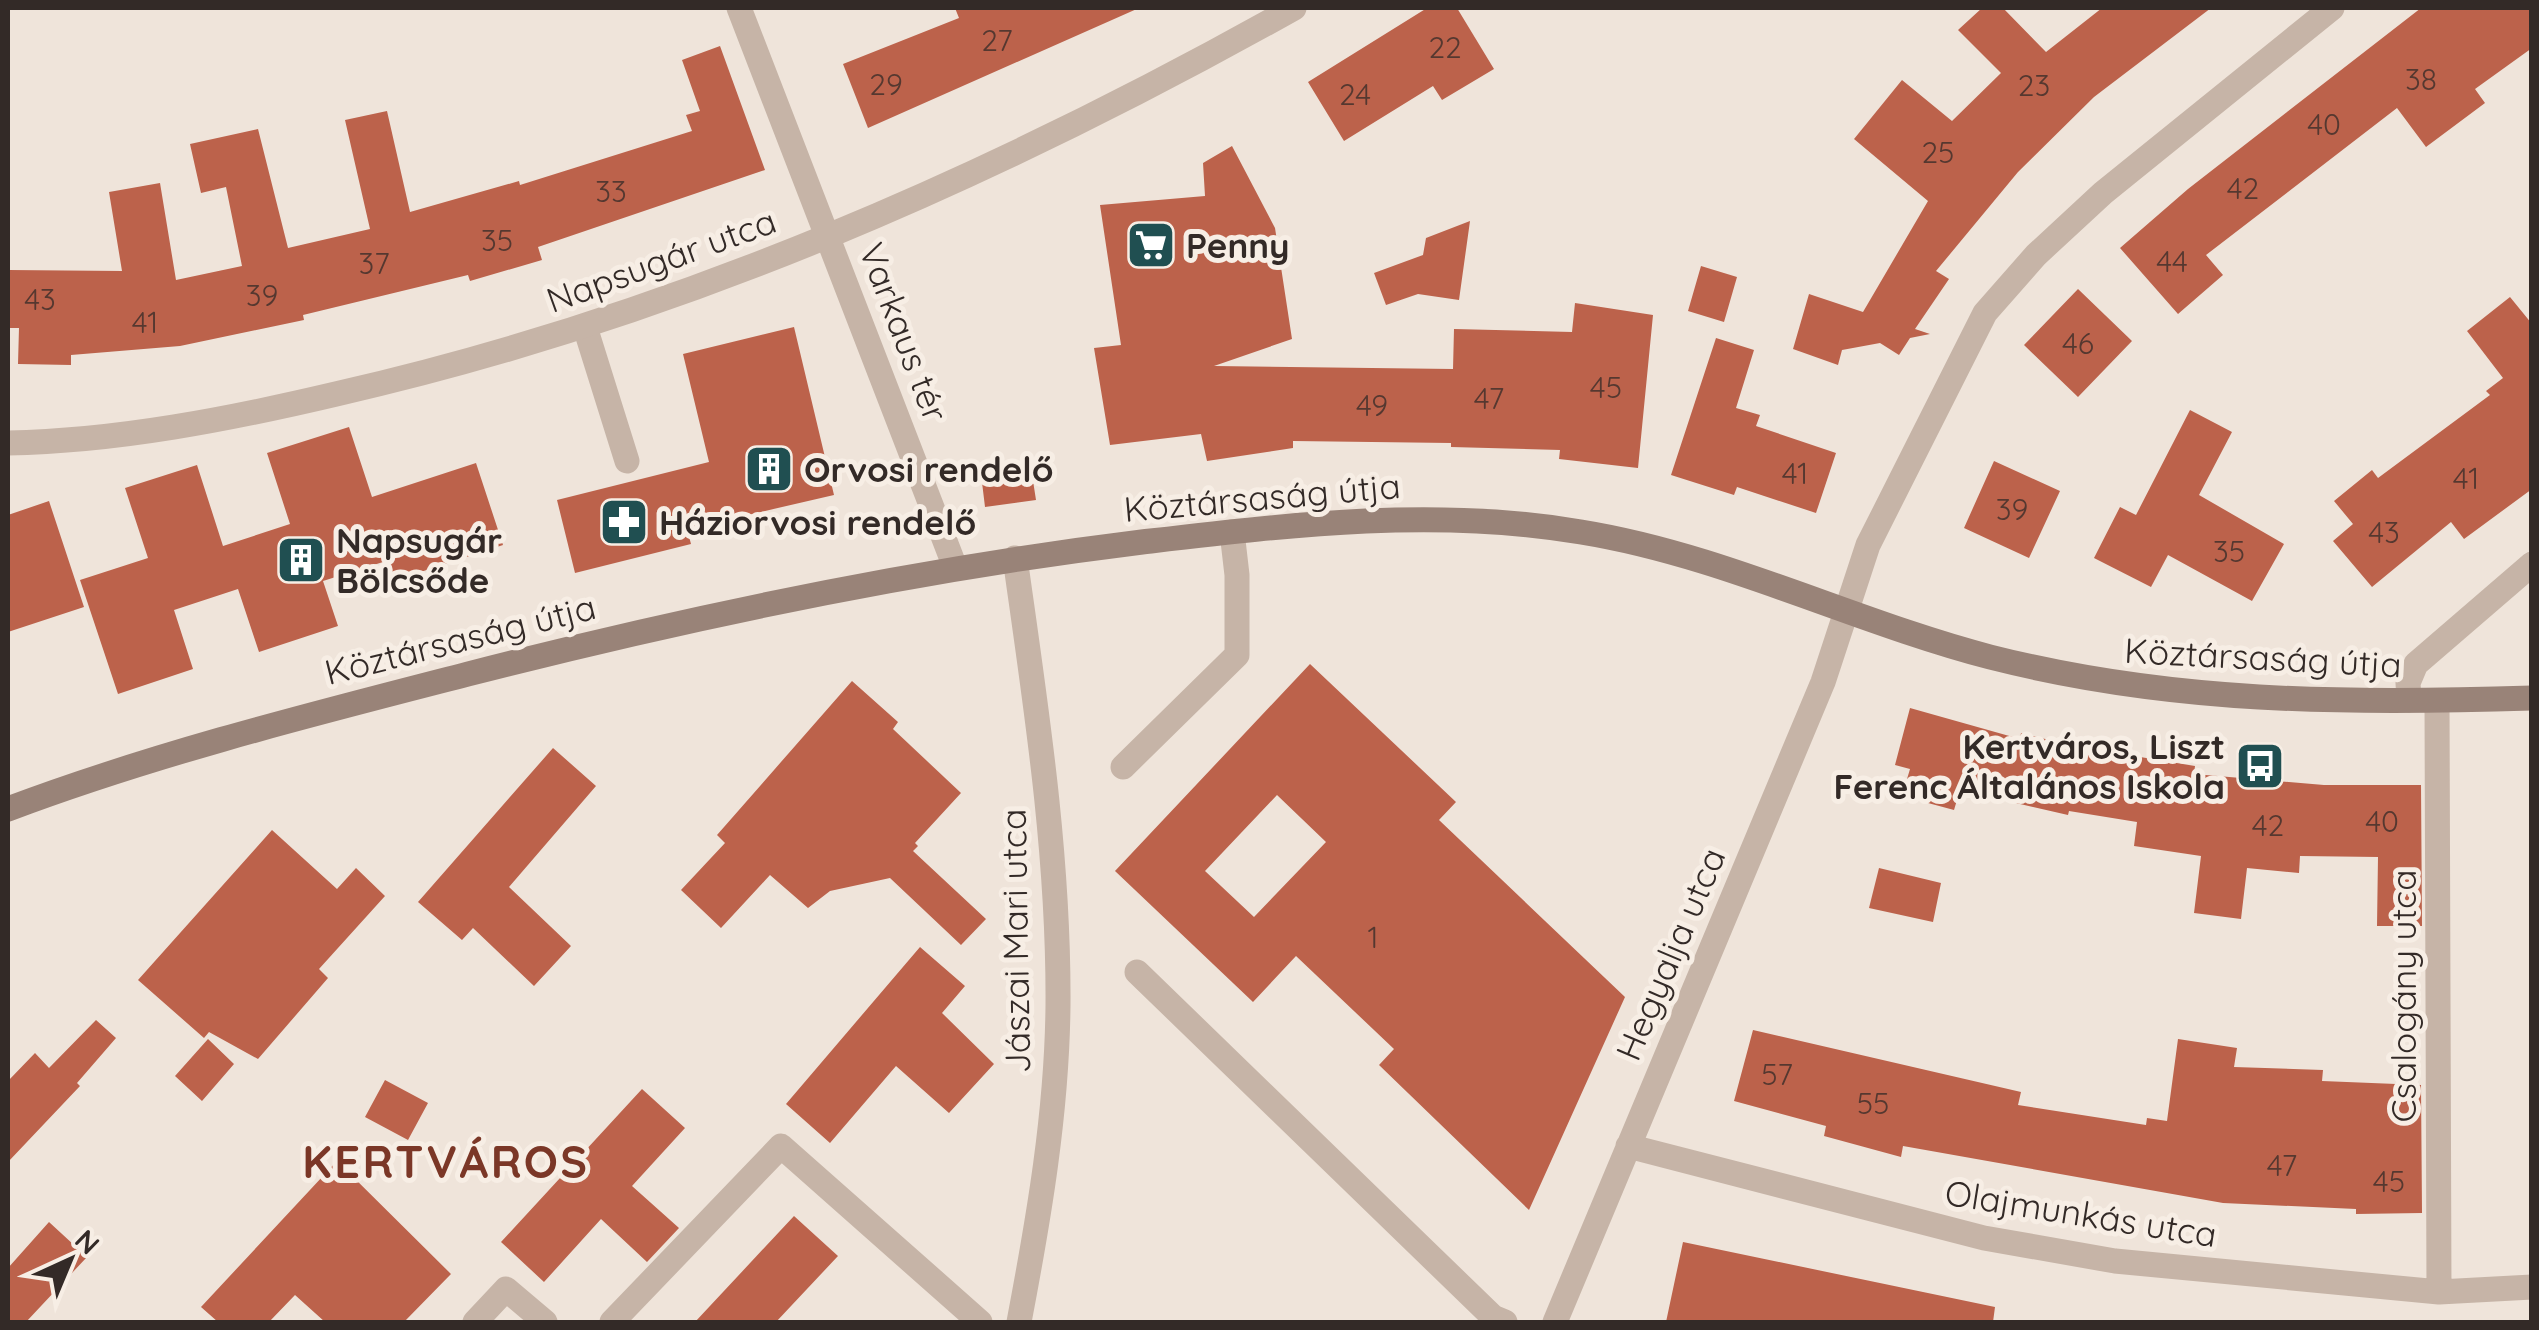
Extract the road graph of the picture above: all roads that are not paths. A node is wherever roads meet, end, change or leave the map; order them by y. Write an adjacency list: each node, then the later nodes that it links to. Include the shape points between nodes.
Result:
1 (739, 8): 4 (street, Varkaus tér)
2 (1294, 8): 4 (street, Napsugár utca, via 1015,157)
3 (2332, 8): 12 (street, Hegyalja utca, via 2102,193 1994,302 1868,545)
4 (830, 234): 5 (street, Napsugár utca); 11 (street, Varkaus tér)
5 (584, 327): 6 (street, Napsugár utca, via 272,409); 7 (street)
6 (8, 443)
7 (627, 461)
8 (1232, 532): 9 (street, Köztársaság útja); 12 (street, Köztársaság útja, via 1428,518 1580,532 1722,566); 16 (street, via 1237,655)
9 (1015, 558): 11 (street, Köztársaság útja); 26 (street, Jászai Mari utca, via 1051,824 1058,1006 1044,1183)
10 (2532, 564): 14 (street, via 2416,664)
11 (955, 566): 17 (street, Köztársaság útja, via 670,623 344,704 94,777)
12 (1846, 612): 14 (street, Köztársaság útja, via 2090,681 2262,700); 19 (street, Hegyalja utca, via 1823,682)
13 (2532, 698): 15 (street, Köztársaság útja)
14 (2408, 700): 15 (street, Köztársaság útja)
15 (2437, 701): 21 (street, Csalogány utca)
16 (1122, 767)
17 (8, 810)
18 (1137, 972): 27 (street)
19 (1628, 1146): 21 (street, Olajmunkás utca, via 1984,1238 2115,1260); 28 (street, Hegyalja utca)
20 (2532, 1287): 21 (street, Olajmunkás utca)
21 (2439, 1292)
22 (475, 1322): 23 (street, via 506,1289)
23 (545, 1322)
24 (612, 1322): 25 (street, via 781,1146)
25 (980, 1322)
26 (1018, 1322)
27 (1504, 1322)
28 (1555, 1322)

